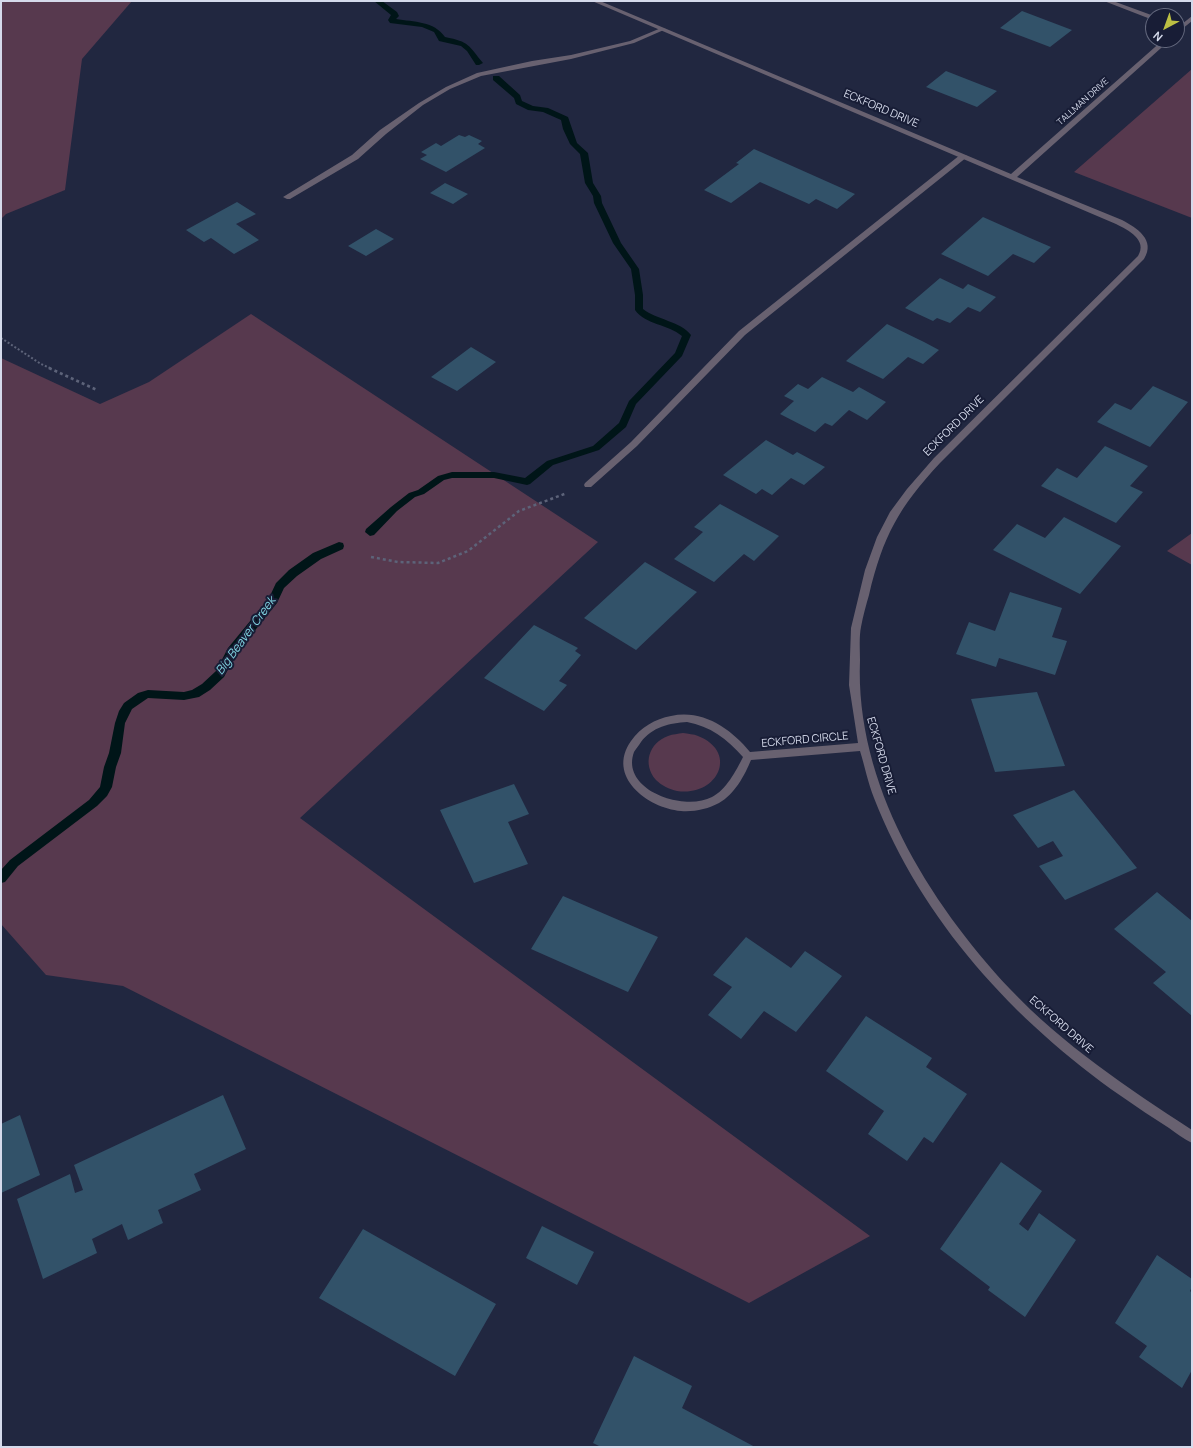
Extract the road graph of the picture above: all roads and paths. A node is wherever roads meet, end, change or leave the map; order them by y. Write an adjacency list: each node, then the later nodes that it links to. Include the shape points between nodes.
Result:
1 (595, 1): 4 (street, ECKFORD DRIVE)
2 (1107, 1): 3 (street)
3 (1145, 15)
4 (663, 29): 6 (street, ECKFORD DRIVE); 8 (street, via 632,42 572,57 479,74 421,104 355,157)
5 (1158, 48): 7 (street, TALLMAN DRIVE)
6 (963, 157): 7 (street, ECKFORD DRIVE); 11 (street, via 742,333 634,444)
7 (1012, 177): 13 (street, ECKFORD DRIVE, via 1129,226 1144,242 1144,252 923,475 897,508 877,550 858,608 852,673 855,709)
8 (287, 197)
9 (1, 338): 10 (path, via 41,364)
10 (97, 390)
11 (588, 485): 12 (path, via 519,511 468,551 438,563 398,562)
12 (372, 557)
13 (863, 747): 14 (street, ECKFORD CIRCLE); 15 (street, ECKFORD DRIVE, via 875,786 912,869 979,961 1007,993 1048,1032 1105,1078)
14 (748, 756): 14 (street, ECKFORD CIRCLE, via 736,741 716,728 698,720 678,719 664,721 650,728 635,742 629,753 628,763 635,784 647,794 662,803 680,807 699,806 715,800 731,785 741,772)
15 (1192, 1137)

